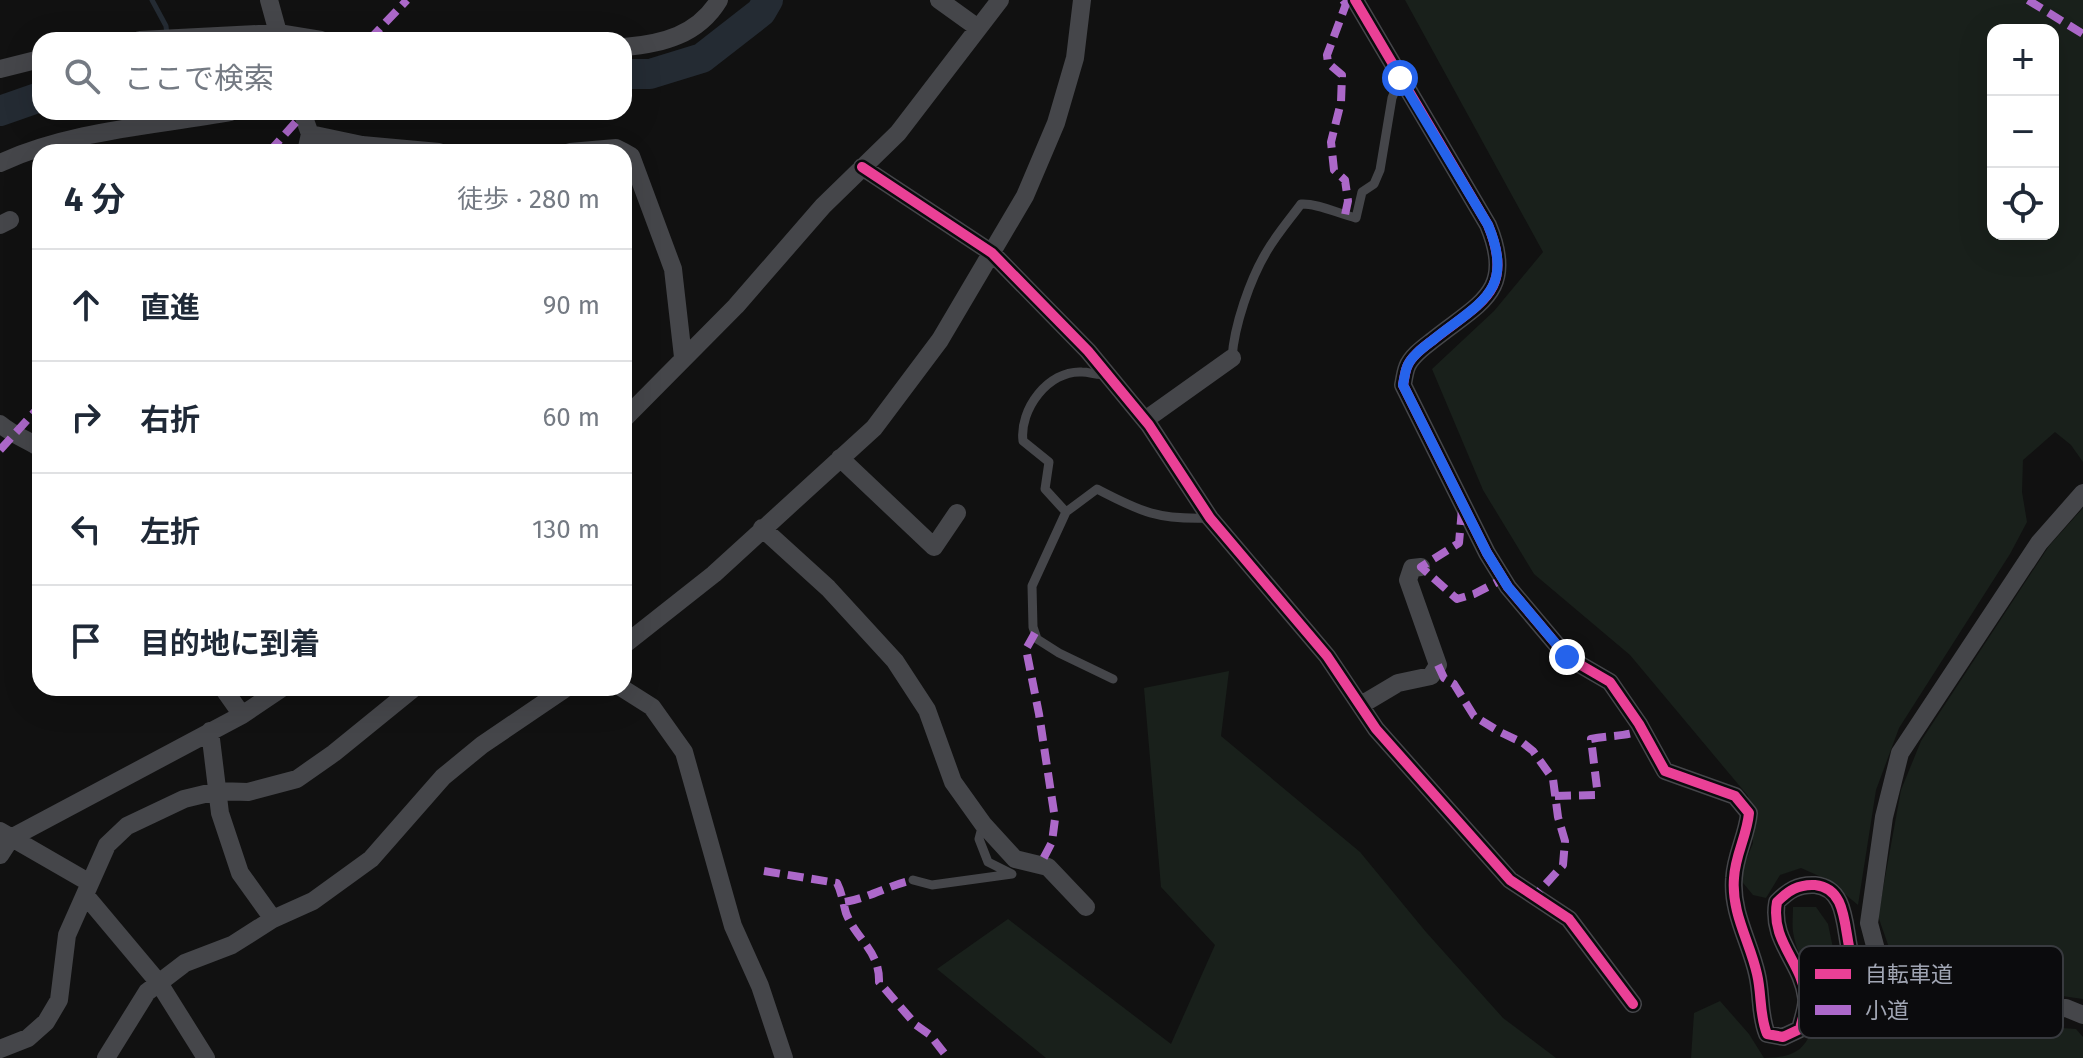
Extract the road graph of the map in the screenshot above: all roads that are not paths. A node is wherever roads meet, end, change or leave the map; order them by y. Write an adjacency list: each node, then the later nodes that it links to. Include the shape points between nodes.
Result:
1 (269, 0): 8 (street)
2 (719, 0): 9 (street, via 688,32)
3 (939, 0): 7 (street)
4 (1000, 0): 7 (street)
5 (1082, 0): 22 (street, via 1075,58 1056,123 1025,196)
6 (1355, 0): 12 (street)
7 (978, 28): 21 (street, via 898,133)
8 (278, 32)
9 (632, 46)
10 (32, 61): 11 (street)
11 (0, 69)
12 (1400, 78): 24 (lane, via 1380,170 1374,184 1362,192 1356,218 1301,204 1260,266 1235,332); 62 (street, via 1498,248 1491,293 1419,351 1407,364 1403,385 1508,587 1567,657 1610,682 1665,771 1735,796 1749,813 1733,883 1758,977 1762,1021 1767,1034 1783,1037)
13 (182, 120): 16 (street)
14 (304, 120): 15 (street)
15 (308, 143): 17 (street)
16 (56, 144)
17 (335, 144)
18 (32, 151): 20 (street)
19 (632, 159): 23 (street, via 673,269)
20 (0, 163)
21 (862, 167): 22 (street); 23 (street)
22 (992, 253): 25 (street); 30 (street, via 940,340 874,428)
23 (683, 357): 26 (street)
24 (1232, 358): 27 (street)
25 (1107, 374): 27 (street); 32 (lane, via 1081,371 1047,385 1026,416 1023,441 1049,462 1045,489)
26 (632, 411)
27 (1145, 420): 34 (street)
28 (0, 424): 29 (street)
29 (32, 443)
30 (840, 458): 33 (street, via 934,547); 35 (street)
31 (2083, 493): 56 (street, via 2039,543 1900,753 1884,817 1869,923)
32 (1066, 512): 34 (lane, via 1097,489 1142,513); 38 (lane, via 1032,586 1033,627 1037,639)
33 (957, 513)
34 (1210, 518): 44 (street, via 1327,656)
35 (762, 528): 37 (street); 48 (street, via 828,588 895,661 927,710 953,782)
36 (1421, 567): 44 (street, via 1412,568 1408,580 1438,665 1431,676 1398,683)
37 (632, 639)
38 (1113, 679)
39 (632, 694): 66 (street, via 652,707 684,752 733,926)
40 (229, 696): 45 (street)
41 (270, 696): 45 (street)
42 (404, 696): 47 (street, via 297,779 248,792)
43 (554, 696): 54 (street, via 443,777 371,859 313,901)
44 (1361, 705): 59 (street, via 1376,729 1510,880 1569,919)
45 (242, 715): 46 (street)
46 (210, 731): 47 (street); 49 (street)
47 (217, 791): 52 (street, via 184,799 127,826 107,845); 54 (street, via 240,873)
48 (983, 824): 51 (lane, via 979,839 988,862 1012,874 932,885); 53 (street, via 1015,859 1048,867)
49 (6, 834): 50 (street); 52 (street)
50 (0, 855)
51 (913, 880)
52 (88, 890): 58 (street); 63 (street, via 67,935 59,1000 28,1038)
53 (1086, 907)
54 (273, 919): 58 (street, via 232,945 185,963)
55 (1849, 946): 57 (street, via 1835,895 1824,886 1798,885 1777,902 1774,919)
56 (1875, 946)
57 (1799, 975)
58 (159, 983): 64 (street, via 147,992); 65 (street)
59 (1633, 1004)
60 (2063, 1008): 61 (street)
61 (2083, 1015)
62 (1799, 1029)
63 (0, 1049)
64 (106, 1058)
65 (206, 1058)
66 (784, 1058)

